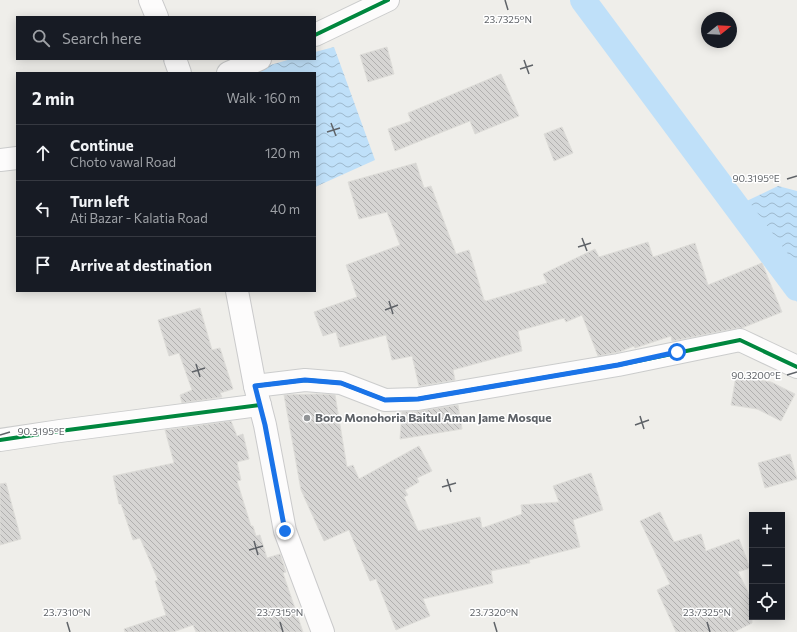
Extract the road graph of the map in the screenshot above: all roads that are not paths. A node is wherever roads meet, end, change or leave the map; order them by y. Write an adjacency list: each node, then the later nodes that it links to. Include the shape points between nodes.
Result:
1 (150, 0): 3 (street)
2 (388, 0): 4 (street)
3 (157, 16)
4 (316, 35)
5 (175, 60): 7 (street)
6 (258, 60): 8 (street)
7 (180, 72)
8 (230, 72)
9 (16, 158): 10 (street)
10 (0, 160)
11 (237, 292): 13 (street)
12 (797, 367): 13 (street, via 740,340 618,365 418,399 385,400 341,383 305,380)
13 (257, 396): 14 (street); 15 (street, via 285,531)
14 (0, 440)
15 (323, 632)

